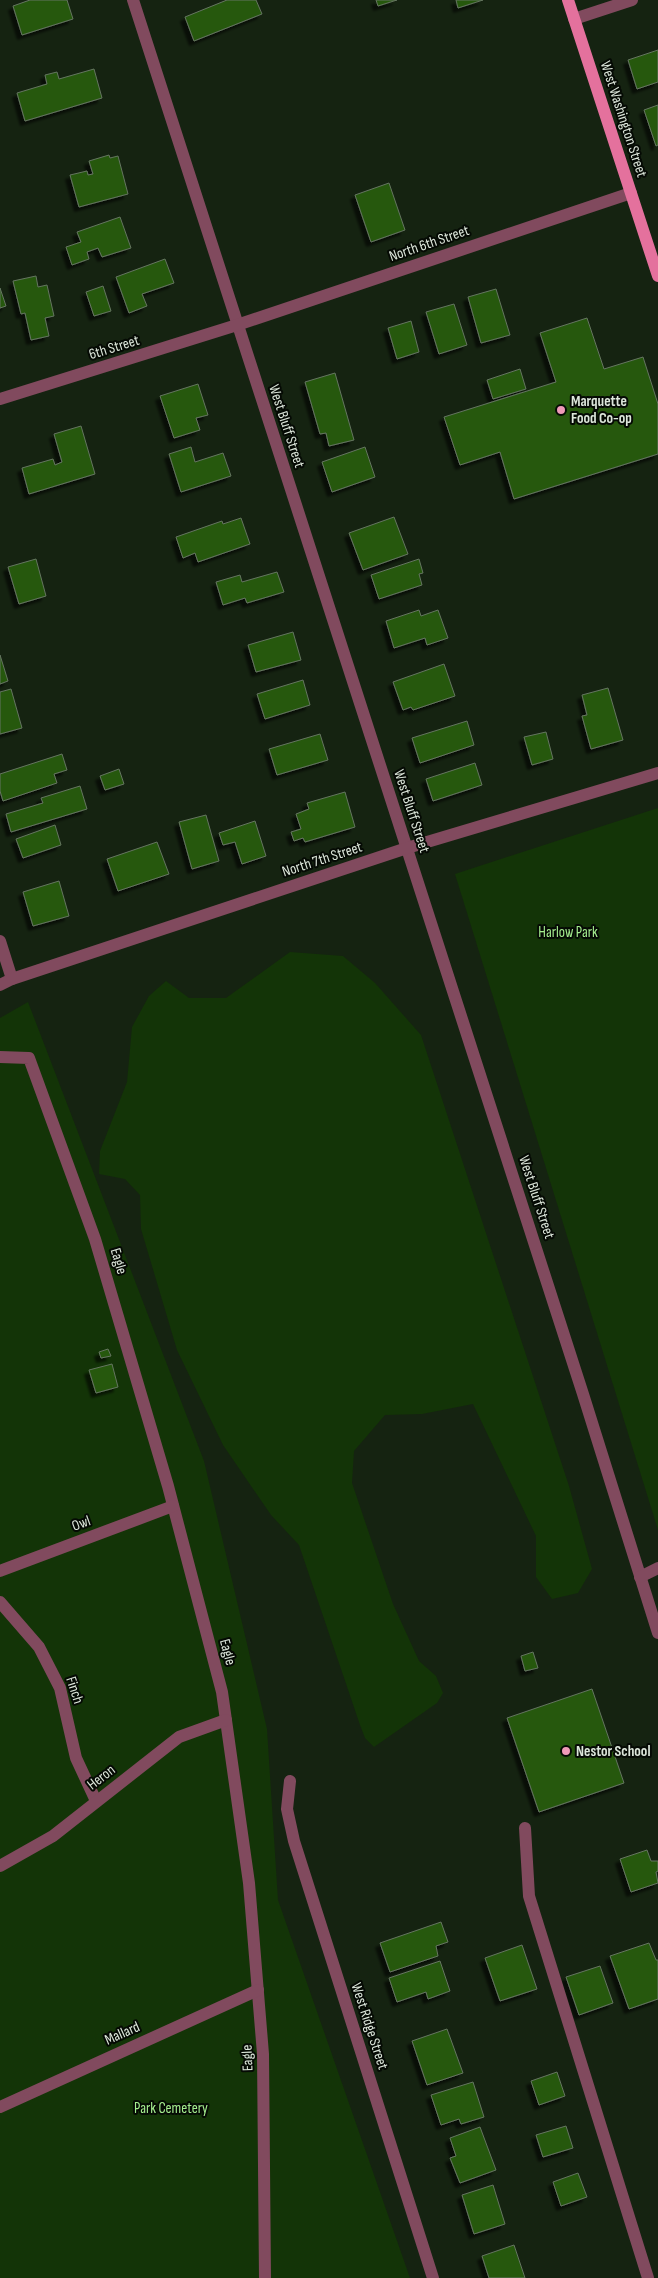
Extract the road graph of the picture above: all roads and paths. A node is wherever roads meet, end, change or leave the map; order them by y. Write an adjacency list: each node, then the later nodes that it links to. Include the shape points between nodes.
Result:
1 (133, 0): 7 (street, West Bluff Street)
2 (568, 0): 4 (main road, West Washington Street)
3 (632, 0): 4 (street)
4 (574, 19): 5 (main road, West Washington Street)
5 (631, 193): 6 (main road, West Washington Street); 7 (street, North 6th Street)
6 (658, 276)
7 (237, 325): 8 (street, 6th Street); 10 (street, West Bluff Street)
8 (0, 399)
9 (658, 773): 10 (street, North 7th Street)
10 (407, 848): 12 (street, North 7th Street); 18 (street, West Bluff Street)
11 (0, 941): 12 (street)
12 (12, 979): 13 (street, North 7th Street)
13 (0, 986)
14 (0, 1057): 15 (street, Eagle, via 29,1058 95,1239)
15 (173, 1506): 17 (street, Owl); 21 (street, Eagle, via 222,1692)
16 (658, 1568): 18 (street)
17 (0, 1571)
18 (640, 1577): 20 (street, West Bluff Street)
19 (0, 1602): 23 (street, Finch, via 39,1647 60,1688 76,1758)
20 (658, 1633)
21 (226, 1720): 23 (street, Heron, via 179,1736); 26 (street, Eagle, via 249,1882)
22 (290, 1781): 29 (street, West Ridge Street, via 287,1809 294,1841)
23 (96, 1801): 25 (street, Heron, via 52,1836)
24 (525, 1828): 30 (street, via 529,1896)
25 (0, 1866)
26 (258, 1990): 27 (street, Mallard); 28 (street, Eagle, via 264,2054)
27 (0, 2108)
28 (265, 2278)
29 (433, 2278)
30 (648, 2278)

